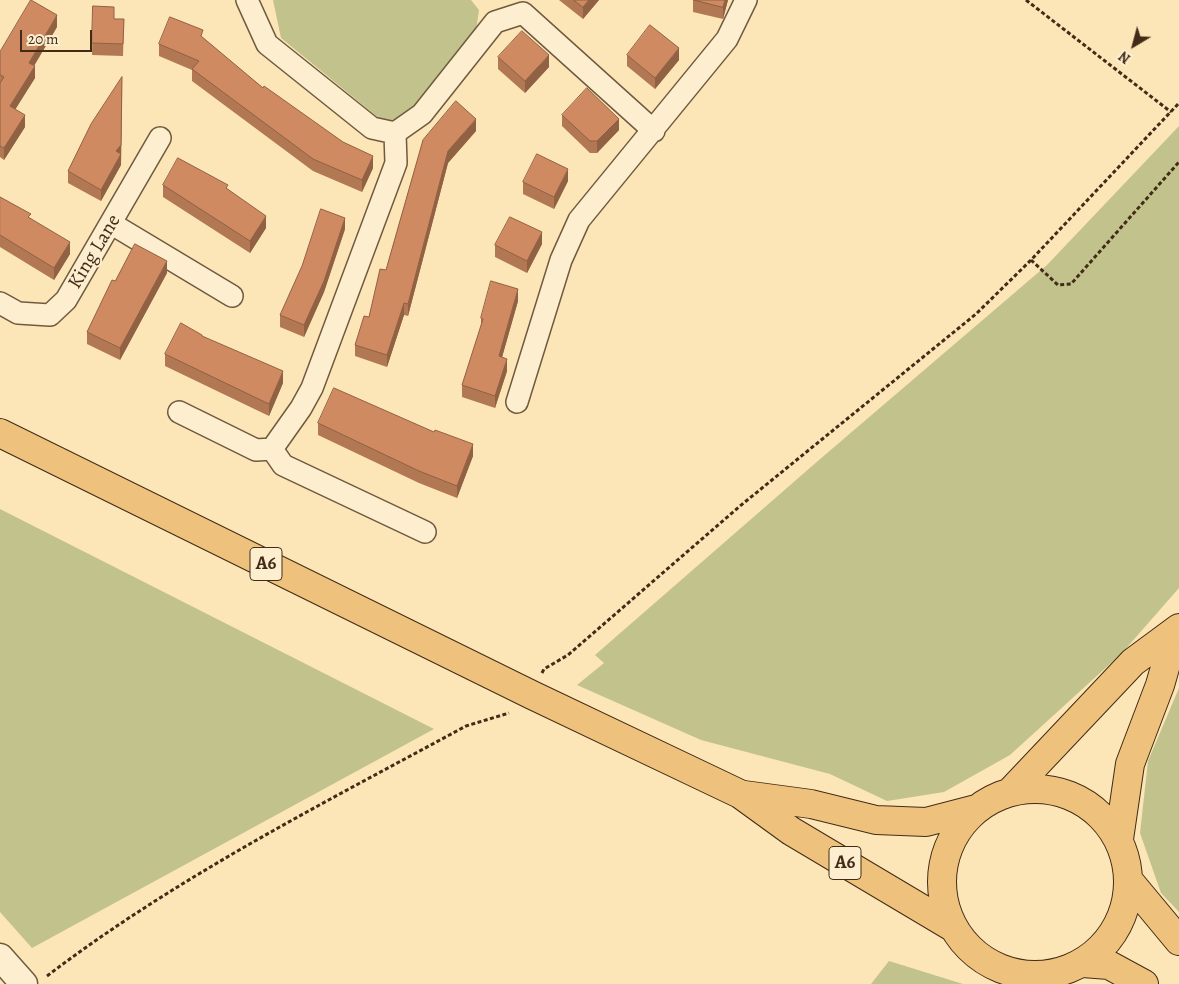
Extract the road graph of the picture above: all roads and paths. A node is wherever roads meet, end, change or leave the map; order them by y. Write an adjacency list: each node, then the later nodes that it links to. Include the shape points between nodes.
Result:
1 (247, 0): 7 (street, via 267,44 372,128)
2 (746, 0): 6 (street, via 727,39)
3 (1026, 0): 5 (path)
4 (1179, 103): 5 (path)
5 (1171, 112): 11 (path)
6 (654, 131): 7 (street, via 523,13 496,22 422,114); 14 (street, via 579,220 561,260)
7 (395, 134): 17 (street, via 396,164 312,388)
8 (160, 138): 10 (street, King Lane)
9 (1179, 162): 11 (path, via 1071,284 1058,285)
10 (112, 224): 12 (street); 13 (street, King Lane, via 66,300 50,316 18,313)
11 (1031, 260): 20 (path, via 976,314 799,457 568,655 544,669)
12 (232, 296)
13 (0, 303)
14 (517, 402)
15 (179, 412): 17 (street, via 256,450)
16 (0, 432): 23 (highway, A6)
17 (272, 449): 18 (street, via 284,465)
18 (425, 532)
19 (1177, 631): 22 (highway, via 1134,662); 25 (highway, via 1130,764)
20 (540, 675)
21 (510, 713): 31 (path, via 466,726 223,857)
22 (1012, 791): 24 (highway); 25 (highway, via 1043,789 1073,796 1100,814)
23 (740, 794): 24 (highway, A6, via 811,804 876,820 926,822); 27 (highway, A6, via 791,830)
24 (976, 809): 27 (highway, via 958,829 946,852 944,904)
25 (1119, 839): 26 (highway)
26 (1130, 882): 28 (highway); 30 (highway, via 1124,914 1108,942)
27 (954, 928): 30 (highway, via 969,948 1012,973 1036,976 1061,973)
28 (1179, 940)
29 (0, 957): 31 (street)
30 (1083, 963): 32 (highway, via 1109,965)
31 (34, 981)
32 (1144, 984)

